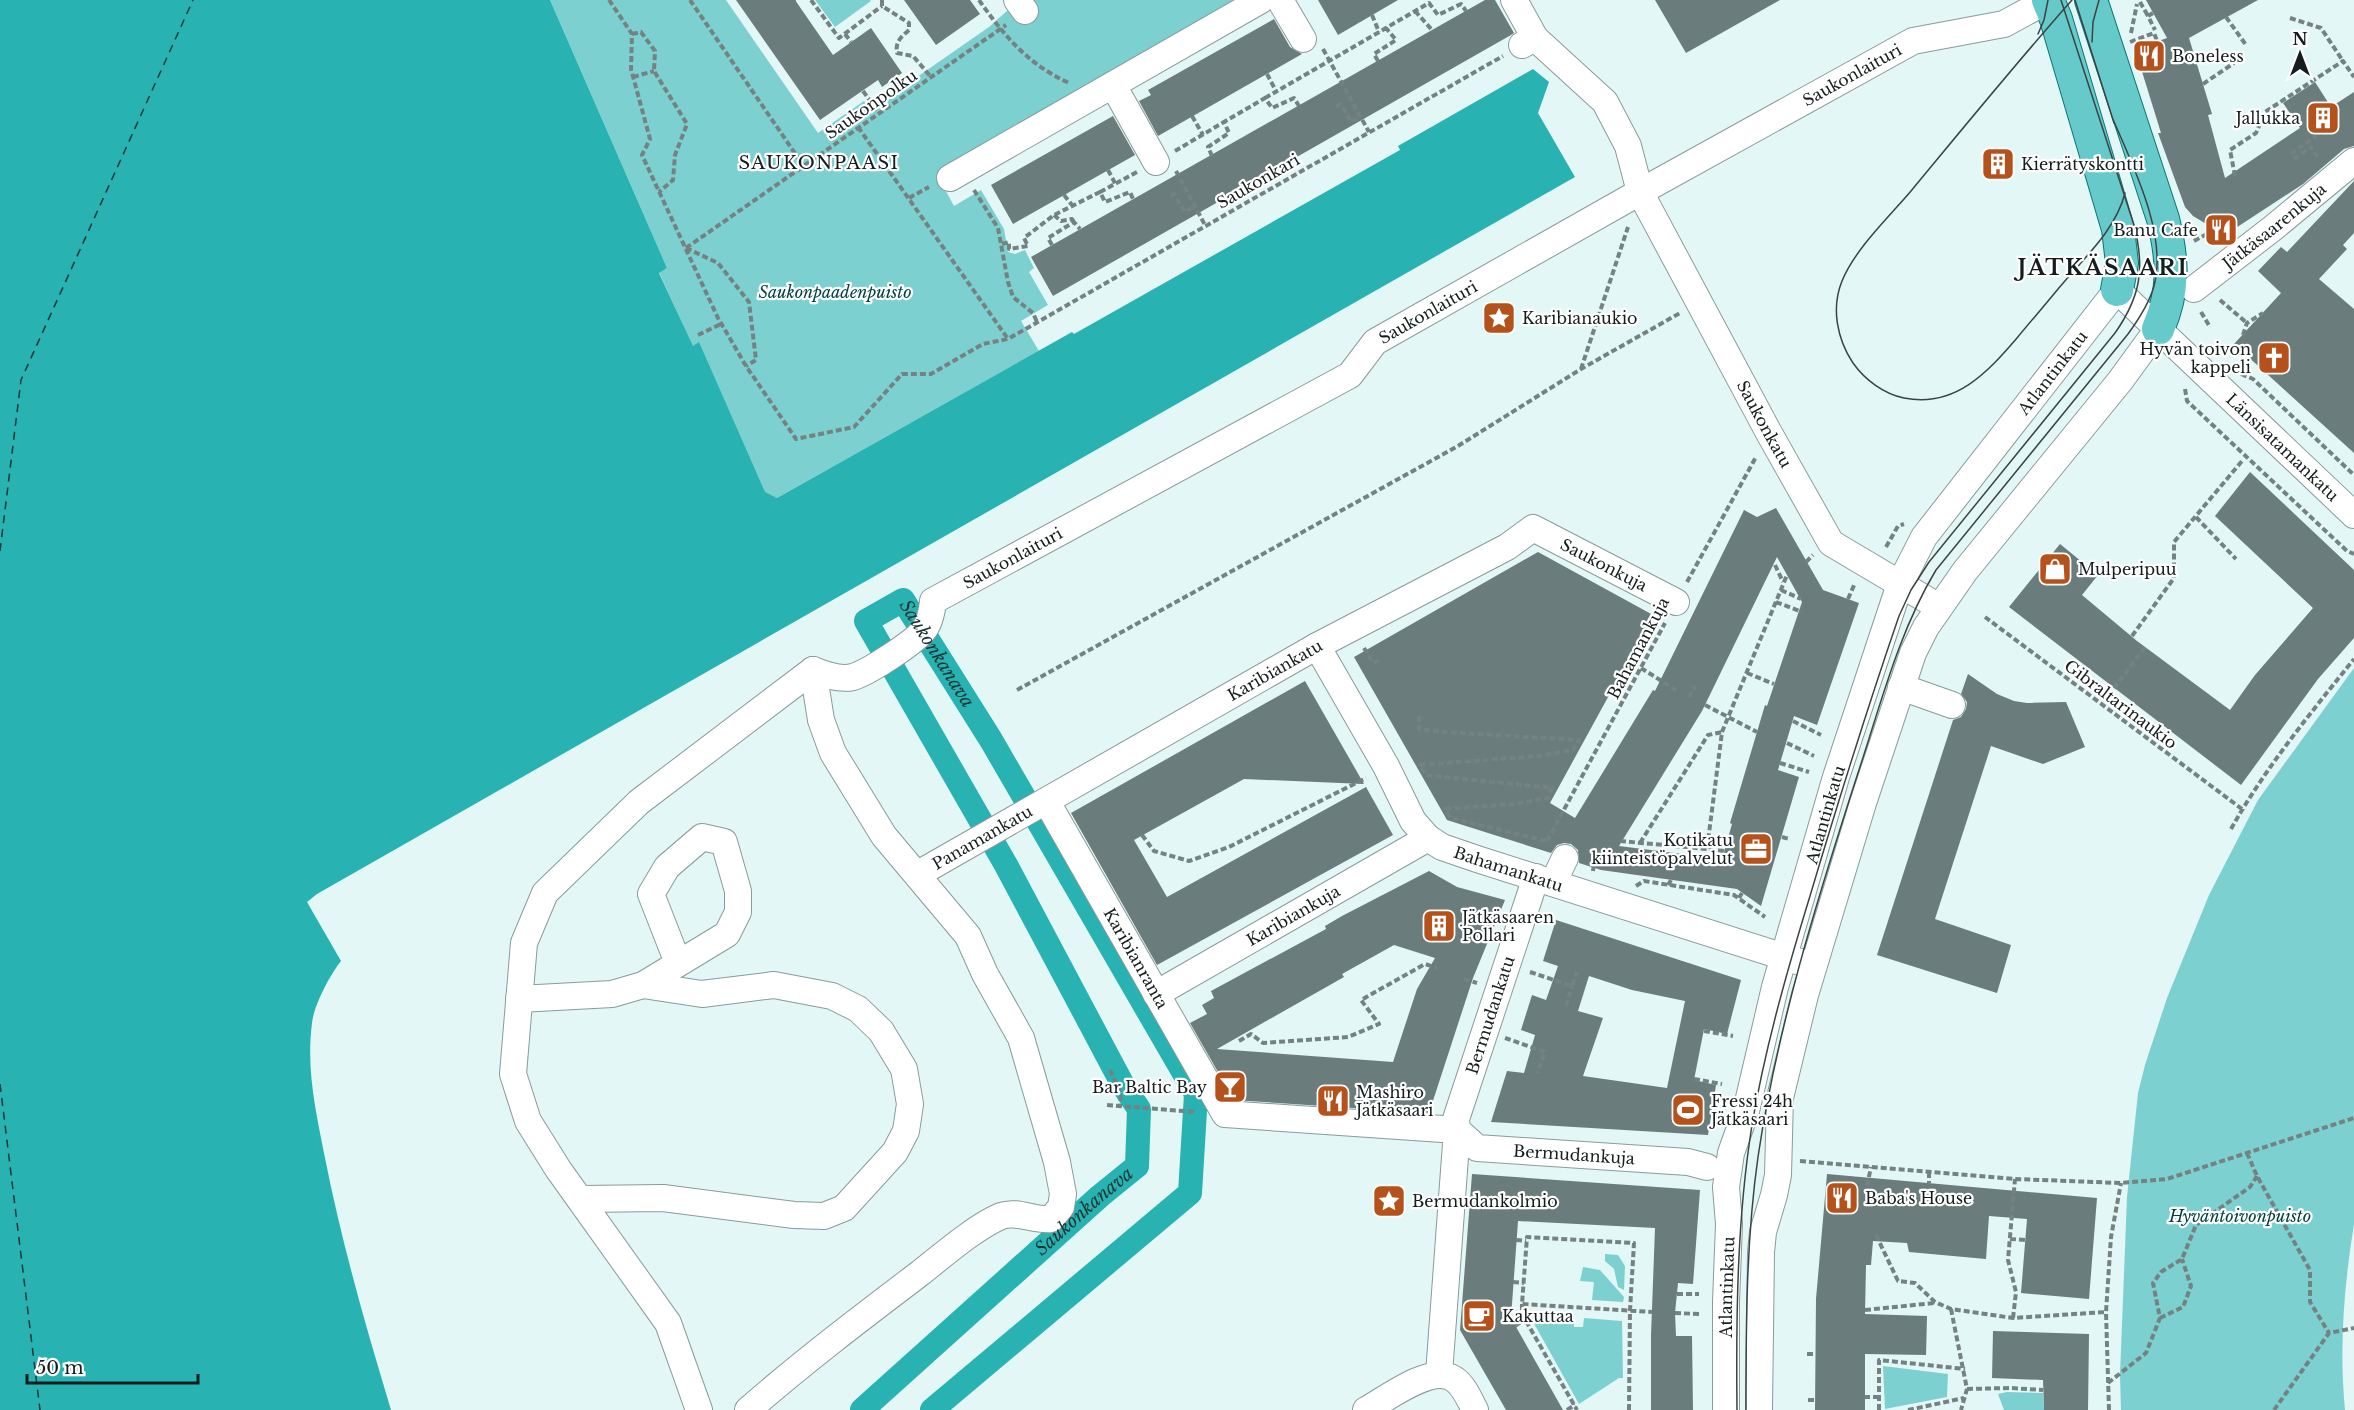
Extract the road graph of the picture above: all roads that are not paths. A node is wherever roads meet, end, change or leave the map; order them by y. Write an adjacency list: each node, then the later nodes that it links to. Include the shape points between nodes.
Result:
1 (1261, 0): 7 (street)
2 (1280, 0): 6 (street)
3 (2048, 0): 11 (street, Saukonlaituri, via 2004,24 1913,41); 13 (main road, via 2118,230 2122,263)
4 (2091, 0): 14 (main road, via 2170,250 2170,288)
5 (1524, 26): 11 (street, Saukonkatu, via 1605,102 1628,146)
6 (1303, 39)
7 (1105, 90): 9 (street); 10 (street)
8 (2354, 160): 12 (street, Jätkäsaarenkuja)
9 (1156, 162)
10 (947, 179)
11 (1640, 192): 17 (street, Saukonkatu, via 1831,543); 21 (street, Saukonlaituri, via 1375,342 1350,375 933,601 924,630 870,668 853,677 829,677)
12 (2198, 286)
13 (2117, 290): 14 (street, Länsisatamankatu); 17 (street, Atlantinkatu, via 1924,537)
14 (2158, 329): 15 (street, Länsisatamankatu); 19 (street, Atlantinkatu)
15 (2354, 515)
16 (1533, 528): 18 (street, Saukonkuja); 20 (street, Karibiankatu, via 1507,548)
17 (1900, 584): 19 (street, Saukonkatu); 29 (street, Atlantinkatu, via 1836,777)
18 (1676, 602)
19 (1939, 607): 22 (street, Atlantinkatu, via 1913,653)
20 (1317, 646): 24 (street, Karibiankatu); 25 (street, Bahamankatu, via 1413,821)
21 (813, 670): 27 (street, via 820,720 833,753 884,836); 33 (street, via 639,802 545,892 524,943)
22 (1901, 687): 23 (street); 29 (street, Atlantinkatu, via 1863,803)
23 (1952, 705)
24 (1045, 803): 27 (street, Panamankatu); 32 (street, Karibianranta)
25 (1428, 838): 28 (street, Bahamankatu, via 1442,847); 32 (street, Karibiankuja)
26 (1556, 850): 28 (street, Bermudankatu)
27 (918, 874): 39 (street, via 968,936 1021,1038 1057,1162 1063,1194 1061,1207 1051,1219 1024,1214 1002,1216 970,1235)
28 (1540, 878): 29 (street, Bahamankatu); 34 (street, Bermudankatu)
29 (1800, 962): 42 (street, Atlantinkatu, via 1731,1153); 43 (street, Atlantinkatu, via 1804,995 1780,1098 1778,1175 1762,1232)
30 (678, 963): 30 (street, via 727,934 738,912 738,891 724,842 714,838 702,837 667,867 651,894); 31 (street)
31 (643, 985): 33 (street, via 612,994); 36 (street, via 702,994 774,985 832,996 858,1009 881,1031 904,1070 910,1104 906,1131 895,1152 844,1208 824,1216 663,1198)
32 (1156, 994): 34 (street, Karibianranta, via 1225,1114)
33 (519, 999): 36 (street, via 513,1074 528,1121)
34 (1457, 1125): 35 (street, Bermudankuja, via 1477,1148 1688,1162); 37 (street)
35 (1707, 1167)
36 (580, 1199): 38 (street, via 669,1323)
37 (1439, 1374): 40 (street, via 1426,1376); 41 (street, via 1461,1385)
38 (699, 1410)
39 (748, 1410)
40 (1366, 1410)
41 (1475, 1410)
42 (1726, 1410)
43 (1759, 1410)

